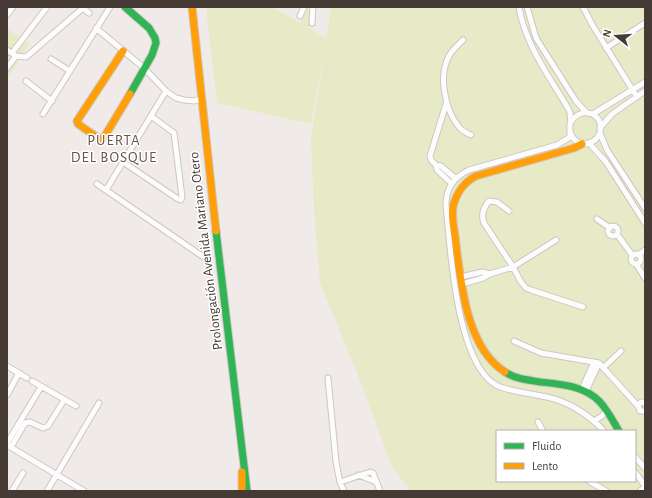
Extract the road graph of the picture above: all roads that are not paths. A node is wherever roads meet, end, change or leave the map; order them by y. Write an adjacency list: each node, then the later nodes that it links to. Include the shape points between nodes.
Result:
1 (13, 7): 13 (street)
2 (47, 7): 21 (street)
3 (83, 7): 12 (street); 21 (street, via 26,57)
4 (110, 7): 17 (street)
5 (125, 7): 24 (street, via 153,31 155,37 156,48)
6 (192, 7): 32 (street, Prolongación Avenida Mariano Otero)
7 (304, 7): 14 (street)
8 (313, 7): 15 (street)
9 (518, 7): 41 (street, via 529,41 570,112)
10 (527, 7): 35 (street, via 536,38 576,101)
11 (584, 7): 19 (street)
12 (89, 13)
13 (7, 15)
14 (300, 16)
15 (312, 23)
16 (645, 23): 19 (street)
17 (96, 28): 20 (street); 25 (street)
18 (463, 40): 34 (street, via 452,52 445,66)
19 (606, 48): 28 (street)
20 (123, 51): 24 (street); 24 (street, via 77,121 78,124 103,139)
21 (11, 53): 23 (street)
22 (51, 59): 25 (street)
23 (7, 68)
24 (144, 68): 29 (street)
25 (70, 72): 33 (street)
26 (26, 81): 33 (street)
27 (645, 82): 28 (street)
28 (632, 90): 31 (street); 37 (street)
29 (166, 91): 32 (street, via 184,100); 38 (street)
30 (645, 91): 31 (street)
31 (636, 97): 42 (street, via 612,114)
32 (201, 99): 89 (street, Prolongación Avenida Mariano Otero)
33 (52, 100): 36 (street)
34 (446, 104): 39 (street); 40 (street)
35 (586, 112): 37 (street); 41 (street, via 578,114)
36 (43, 114)
37 (593, 114): 42 (street, via 600,122)
38 (151, 116): 46 (street); 46 (street, via 174,132 181,200)
39 (453, 118): 40 (street); 44 (street, via 459,127)
40 (441, 121): 47 (street, via 430,155)
41 (570, 124): 43 (street)
42 (600, 130): 45 (street, via 597,138); 52 (street, via 606,150)
43 (570, 134): 45 (street, via 575,140); 48 (street, via 570,137 557,146 469,170)
44 (472, 135)
45 (586, 143): 55 (street, via 610,169); 63 (street, via 489,172 468,182 458,194 452,212)
46 (123, 162): 51 (street)
47 (436, 165): 48 (street, via 441,166); 49 (street, via 437,170)
48 (456, 179): 49 (street)
49 (452, 183): 82 (street, via 448,189 446,204 453,277 458,309 476,363 483,374 500,388 556,400)
50 (97, 184): 51 (street)
51 (106, 190): 58 (street)
52 (645, 208)
53 (509, 211): 61 (street, via 497,202 489,201 482,217)
54 (597, 219): 59 (street, via 610,228 617,228 617,234)
55 (645, 223)
56 (556, 240): 61 (street)
57 (645, 250): 59 (street)
58 (202, 256)
59 (639, 257): 60 (street, via 640,262); 60 (street, via 631,261)
60 (636, 264): 62 (street)
61 (513, 267): 63 (street, via 483,278); 64 (street, via 526,288)
62 (645, 278)
63 (461, 280): 73 (street, via 480,345 488,359 498,368 526,380)
64 (583, 307)
65 (514, 341): 67 (street, via 541,353)
66 (621, 351): 69 (street)
67 (596, 363): 69 (street); 73 (street)
68 (7, 366): 70 (street)
69 (604, 368): 79 (street)
70 (19, 373): 72 (street); 74 (street)
71 (328, 378): 94 (street)
72 (41, 386): 75 (street); 87 (street)
73 (584, 390): 80 (street)
74 (7, 395)
75 (64, 400): 78 (street); 87 (street, via 48,426 41,428 25,422)
76 (98, 403): 93 (street)
77 (645, 403): 79 (street, via 641,402)
78 (76, 406)
79 (638, 406): 81 (street, via 640,411)
80 (606, 411): 82 (street); 86 (street)
81 (645, 411)
82 (594, 421): 85 (street)
83 (538, 422): 84 (street)
84 (542, 430)
85 (603, 430)
86 (618, 430)
87 (8, 445): 93 (street)
88 (636, 458): 90 (street)
89 (244, 462): 101 (street); 102 (street, Prolongación Avenida Mariano Otero)
90 (645, 468)
91 (636, 473): 97 (street)
92 (22, 474): 98 (street)
93 (57, 474): 99 (street); 100 (street)
94 (340, 482): 103 (street); 104 (street, via 359,476 376,482)
95 (591, 482): 96 (street)
96 (596, 485): 105 (street); 106 (street)
97 (645, 486): 107 (street)
98 (12, 491)
99 (46, 491)
100 (84, 491)
101 (242, 491)
102 (247, 491)
103 (344, 491)
104 (380, 491)
105 (593, 491)
106 (606, 491)
107 (640, 491)

